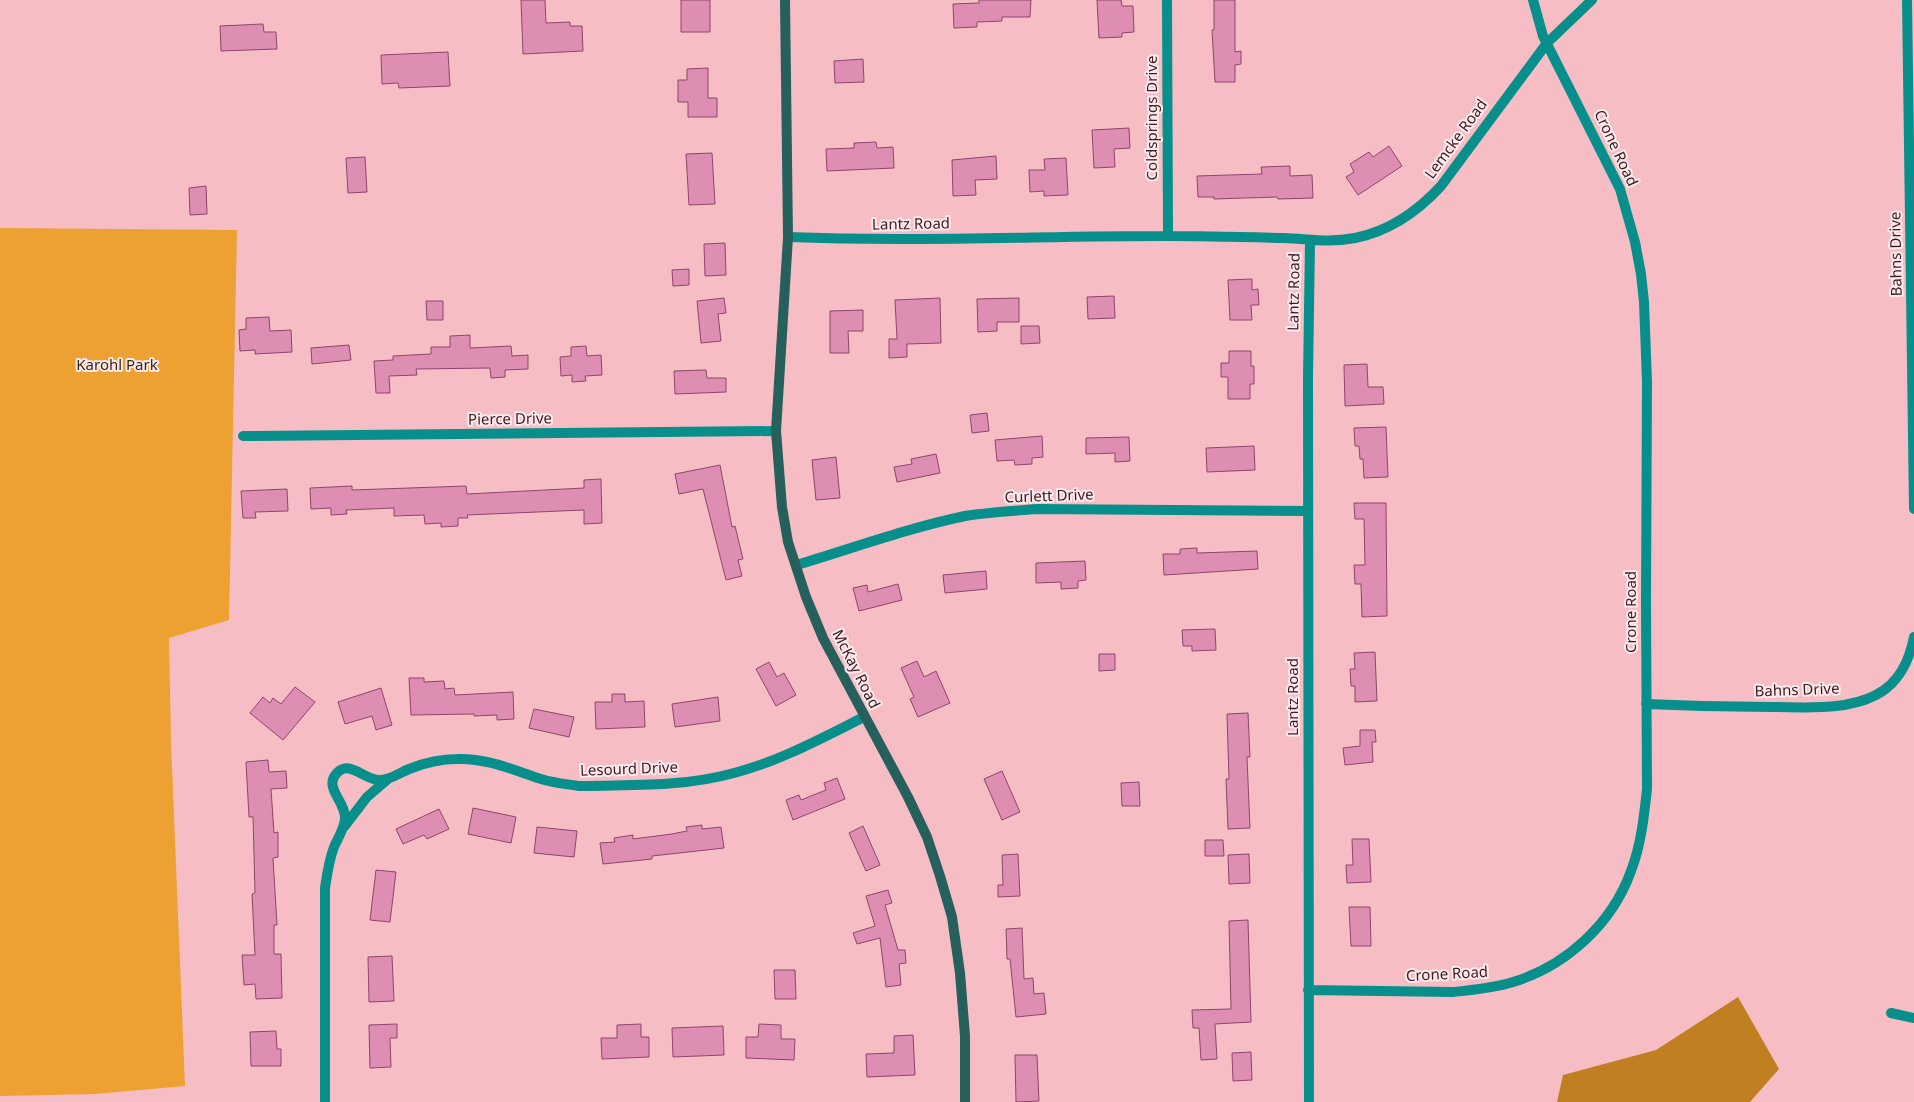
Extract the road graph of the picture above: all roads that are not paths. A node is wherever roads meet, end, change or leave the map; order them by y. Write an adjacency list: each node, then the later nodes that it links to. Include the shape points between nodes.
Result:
1 (785, 0): 8 (street)
2 (1167, 0): 7 (street, Coldsprings Drive)
3 (1533, 0): 6 (street, Crone Road)
4 (1592, 0): 6 (street, Lemcke Road)
5 (1906, 0): 10 (street, Bahns Drive)
6 (1547, 43): 9 (street, Lemcke Road, via 1428,200 1406,218 1376,232 1339,240); 17 (street, Crone Road, via 1620,189 1641,274 1648,382)
7 (1168, 236): 8 (street, Lantz Road, via 858,240); 9 (street, Lantz Road)
8 (788, 237): 11 (street, McKay Road)
9 (1310, 241): 14 (street, Lantz Road)
10 (1913, 288): 13 (street, Bahns Drive)
11 (776, 431): 12 (street, Pierce Drive); 15 (street, McKay Road, via 782,507 788,542)
12 (243, 436)
13 (1914, 509)
14 (1308, 511): 15 (street, Curlett Drive, via 1037,509 995,512 926,526); 21 (street, Lantz Road)
15 (797, 565): 18 (street, McKay Road, via 822,638)
16 (1914, 638): 17 (street, Bahns Drive, via 1904,670 1898,678 1885,690 1865,700 1821,707)
17 (1646, 704): 21 (street, Crone Road, via 1647,789 1632,871 1604,920 1574,950 1526,978 1474,990)
18 (864, 717): 19 (street, Lesourd Drive, via 756,767 681,782 579,786 543,780 491,762 458,759 424,764); 25 (street, McKay Road, via 927,837 952,917 960,972)
19 (389, 778): 20 (street, Lesourd Drive, via 367,796); 20 (street, Lesourd Drive, via 372,780 349,768 337,773 332,779 332,786 344,809)
20 (342, 829): 24 (street, Lesourd Drive, via 328,868 325,888)
21 (1308, 990): 26 (street, Lantz Road)
22 (1891, 1013): 23 (street)
23 (1914, 1018)
24 (325, 1102)
25 (965, 1102)
26 (1309, 1102)

